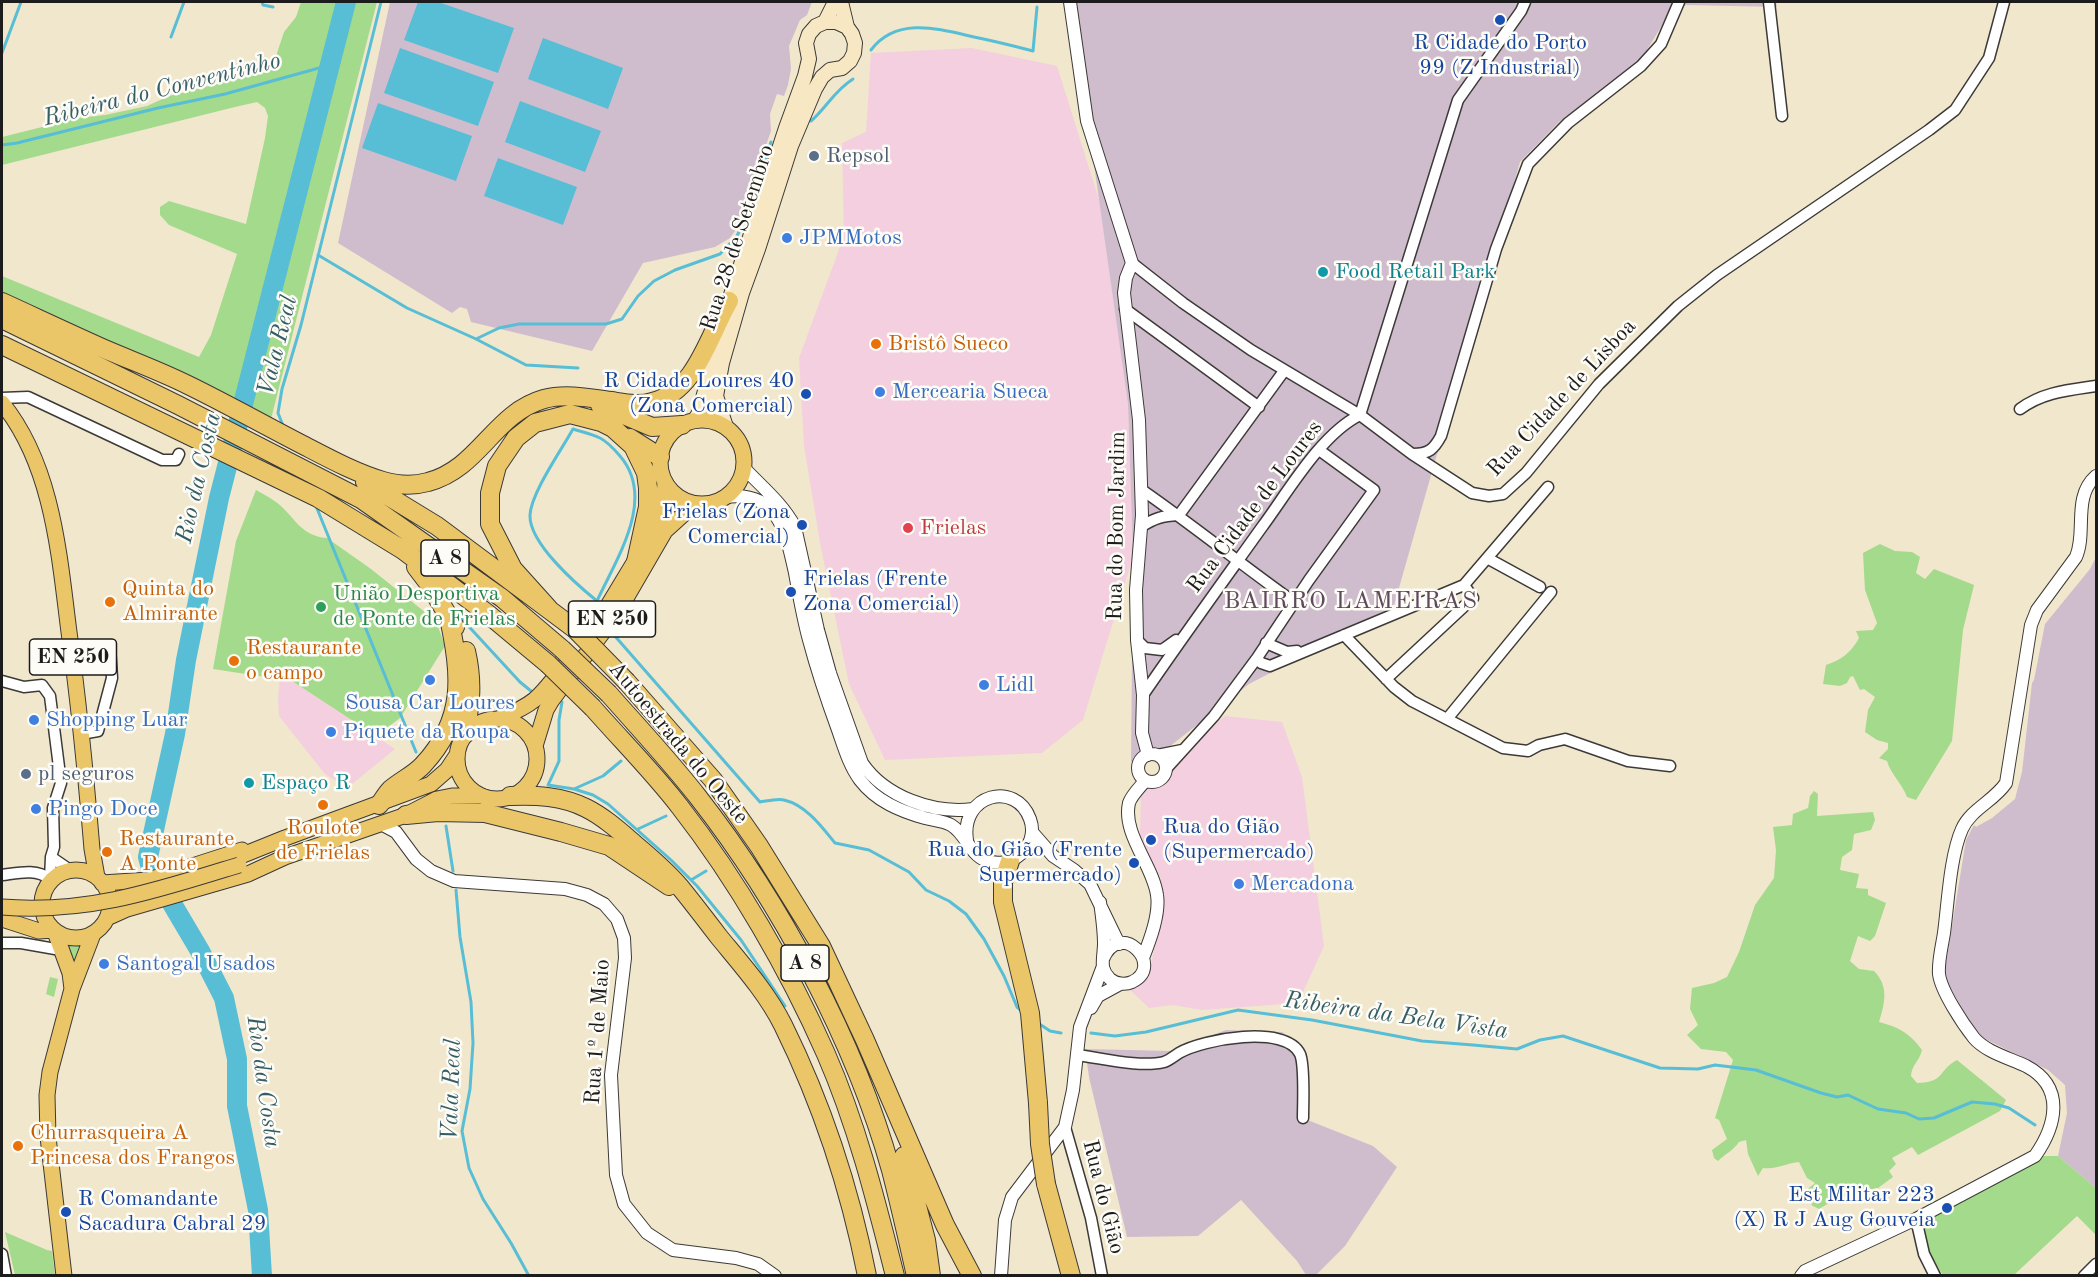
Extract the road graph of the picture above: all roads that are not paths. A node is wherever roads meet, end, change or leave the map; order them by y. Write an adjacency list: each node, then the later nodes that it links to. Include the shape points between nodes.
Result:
1 (835, 2): 8 (main road, Rua 28 de Setembro)
2 (841, 2): 9 (main road, Rua 28 de Setembro)
3 (1070, 2): 13 (street, via 1087,121)
4 (1525, 2): 26 (street, via 1458,100)
5 (1679, 2): 32 (street, via 1661,44 1641,66 1568,123 1528,164 1496,249 1442,436 1434,449)
6 (1769, 2): 12 (street)
7 (2004, 2): 32 (street, Rua Cidade de Lisboa, via 1989,58 1955,110 1678,306 1599,384 1526,473 1503,494 1472,493)
8 (825, 22): 9 (main road); 10 (main road, Rua 28 de Setembro, via 809,34)
9 (847, 27): 11 (main road, Rua 28 de Setembro, via 855,43 854,53 842,68)
10 (809, 59): 11 (main road, via 819,68); 14 (main road, Rua 28 de Setembro)
11 (830, 70): 28 (main road, Rua 28 de Setembro, via 822,76 796,133 730,333 716,396)
12 (1782, 116)
13 (1132, 263): 16 (street, Rua do Bom Jardim, via 1126,278); 19 (street, Rua Cidade de Lisboa, via 1183,303)
14 (729, 301): 22 (highway, via 698,366 677,390 653,402 638,404); 27 (main road, Rua 28 de Setembro, via 699,414)
15 (2, 302): 34 (highway, via 187,384)
16 (1125, 309): 24 (street); 39 (street, Rua do Bom Jardim, via 1139,420)
17 (2, 319): 121 (highway, Autoestrada do Oeste / A 8, bridge, via 361,499 502,598 609,694 704,805 742,857 806,964 871,1108)
18 (2, 345): 44 (highway, Autoestrada do Oeste / A 8, via 318,498)
19 (1284, 371): 24 (street); 26 (street, Rua Cidade de Lisboa)
20 (2097, 387): 25 (street, via 2050,393)
21 (2, 398): 31 (street, via 28,397 162,460 176,460)
22 (585, 398): 27 (highway, via 652,427); 34 (highway, via 544,399 522,408 462,466 426,483 384,482)
23 (2, 403): 64 (main road, EN 250, via 33,453 50,507)
24 (1259, 407): 42 (street)
25 (2020, 409)
26 (1360, 416): 30 (street, Rua Cidade de Loures, via 1348,421); 32 (street, Rua Cidade de Lisboa)
27 (688, 423): 28 (main road, via 705,420); 33 (main road, via 671,434)
28 (726, 427): 35 (main road, via 741,445)
29 (613, 428): 33 (highway); 46 (highway, via 633,447 646,473 648,507); 50 (highway, via 570,414 535,423 516,438 497,466 490,493 490,525 513,569)
30 (1318, 450): 47 (street, Rua Cidade de Loures); 49 (street, via 1374,490)
31 (179, 454)
32 (1412, 454)
33 (660, 457): 37 (main road, EN 250)
34 (345, 466): 50 (highway, via 437,526)
35 (744, 468): 40 (main road, via 735,489); 76 (street, via 788,513 795,527 836,693 870,776 897,795 949,810)
36 (2097, 476): 113 (street, via 2083,499 2076,557 2037,610 2031,625 2006,783 1971,815 1961,832 1940,964 1941,982 1974,1038 2043,1079 2051,1094 2052,1126 2035,1156)
37 (665, 483): 41 (main road, via 682,500); 46 (main road, EN 250, via 658,523)
38 (1548, 487): 45 (street)
39 (1142, 490): 42 (street); 43 (street, Rua do Bom Jardim)
40 (726, 497): 41 (main road, EN 250); 81 (street, via 738,495 759,500 773,512 785,532 808,638 848,757 860,779 885,802 905,813 951,825)
41 (704, 504): 66 (main road, EN 250, via 686,512 665,531 618,612 552,700)
42 (1179, 515): 43 (street, via 1151,519); 47 (street)
43 (1141, 527): 54 (street, Rua do Bom Jardim)
44 (403, 550): 51 (highway); 120 (highway, Autoestrada do Oeste / A 8, bridge, via 488,614 593,708 680,807 728,875 796,992 827,1055 869,1175)
45 (1487, 558): 48 (street); 63 (street, via 1546,589)
46 (636, 562): 62 (main road, EN 250, via 593,629 540,695 523,709)
47 (1237, 562): 49 (street); 52 (street, Rua Cidade de Loures)
48 (1464, 585): 53 (street); 59 (street, via 1473,598)
49 (1294, 602): 55 (street)
50 (549, 609): 110 (highway, bridge, via 627,682 713,780 821,946)
51 (449, 618): 65 (highway, via 465,643 472,685); 75 (highway, via 458,660 456,706 450,727 422,767 390,790)
52 (1188, 630): 54 (street, via 1162,650 1145,648); 61 (street)
53 (1344, 635): 57 (street); 59 (street)
54 (1137, 640): 61 (street, Rua do Bom Jardim)
55 (1266, 643): 57 (street, via 1287,652); 58 (street)
56 (110, 647): 64 (street, via 112,678 98,731)
57 (1305, 651): 58 (street, via 1270,666)
58 (1257, 658): 67 (street, via 1214,716)
59 (1386, 679): 63 (street, via 1412,701)
60 (2, 681): 84 (street, via 24,687 42,685 50,696 61,783 53,808)
61 (1143, 695): 69 (street, Rua do Bom Jardim, via 1142,733)
62 (500, 718): 65 (main road, EN 250, via 486,720); 66 (main road, via 522,727)
63 (1447, 719): 70 (street, via 1503,748 1528,751 1565,739 1629,761)
64 (81, 734): 82 (main road, EN 250)
65 (464, 735): 68 (main road)
66 (535, 746): 74 (main road, EN 250, via 533,776)
67 (1182, 750): 69 (street); 71 (street)
68 (457, 755): 73 (main road, via 463,780); 75 (main road, via 431,784)
69 (1153, 755): 71 (street, Rua do Bom Jardim, via 1164,761); 72 (street, Rua do Bom Jardim, via 1140,760 1138,765)
70 (1670, 766)
71 (1166, 769): 72 (street, via 1159,781)
72 (1145, 781): 98 (street, via 1129,803 1130,825 1136,846 1151,870 1158,896)
73 (482, 796): 74 (main road); 77 (main road, via 452,796)
74 (510, 796): 93 (highway, via 544,796 586,807 646,853)
75 (379, 805): 80 (main road)
76 (973, 809): 79 (street, via 992,797 1014,800 1027,812); 81 (street, via 967,818)
77 (406, 815): 78 (main road); 93 (highway, via 485,813 609,846)
78 (381, 824): 85 (main road); 118 (street, Rua 1º de Maio, via 396,832 416,859 431,871 454,880 554,888 587,894 604,904 617,919 624,938 611,1075 616,1175 624,1204 647,1233 673,1250 736,1258 758,1264)
79 (1032, 832): 83 (street); 86 (street, via 1029,843)
80 (285, 838): 87 (main road); 90 (main road, via 149,880)
81 (967, 840): 86 (street, via 984,860 997,863)
82 (92, 849): 88 (main road, via 89,863); 90 (main road)
83 (1053, 856): 86 (street); 94 (street, via 1089,884)
84 (51, 857): 88 (street); 91 (street)
85 (285, 857): 87 (main road); 96 (main road, via 248,874)
86 (1017, 857): 125 (highway, bridge, via 1003,882 1003,902 1030,1013 1046,1184)
87 (236, 862): 92 (main road, via 122,892 61,902); 95 (main road, bridge, via 123,899 61,908)
88 (75, 870): 90 (main road, via 89,872); 91 (main road)
89 (2, 875): 91 (street, via 43,873)
90 (100, 880): 96 (main road, via 110,900)
91 (48, 882): 99 (main road, via 41,903 46,922)
92 (2, 901)
93 (690, 901): 119 (highway, via 762,991 782,1024 835,1153 858,1227)
94 (1100, 902): 102 (street); 105 (street)
95 (2, 907)
96 (107, 918): 100 (main road)
97 (2, 919): 99 (main road, via 39,931)
98 (1153, 926): 102 (street); 104 (street)
99 (54, 931): 100 (main road, via 72,938); 103 (main road)
100 (93, 934): 107 (main road)
101 (2, 943): 103 (street)
102 (1124, 944): 104 (street, via 1140,951); 105 (street, via 1110,948)
103 (61, 950): 107 (main road)
104 (1143, 958): 106 (street, via 1139,977)
105 (1103, 963): 106 (street, via 1108,978); 108 (street)
106 (1120, 984): 108 (street, via 1098,996)
107 (72, 988): 117 (main road, via 47,1095)
108 (1080, 1027): 109 (street)
109 (1077, 1055): 111 (street, via 1147,1063 1166,1061 1228,1038 1282,1040 1301,1057); 112 (street)
110 (875, 1065): 122 (highway, via 906,1161); 123 (highway)
111 (1303, 1118)
112 (1065, 1127): 124 (street, via 1012,1197 1005,1220); 126 (street, Rua do Gião, via 1091,1218)
113 (1916, 1219): 127 (street); 128 (street, via 1924,1254)
114 (2, 1254): 116 (street)
115 (2097, 1263): 129 (street)
116 (6, 1275)
117 (64, 1275)
118 (775, 1275)
119 (867, 1275)
120 (895, 1275)
121 (916, 1275)
122 (931, 1275)
123 (971, 1275)
124 (1001, 1275)
125 (1071, 1275)
126 (1102, 1275)
127 (1801, 1275)
128 (1935, 1275)
129 (2084, 1275)

